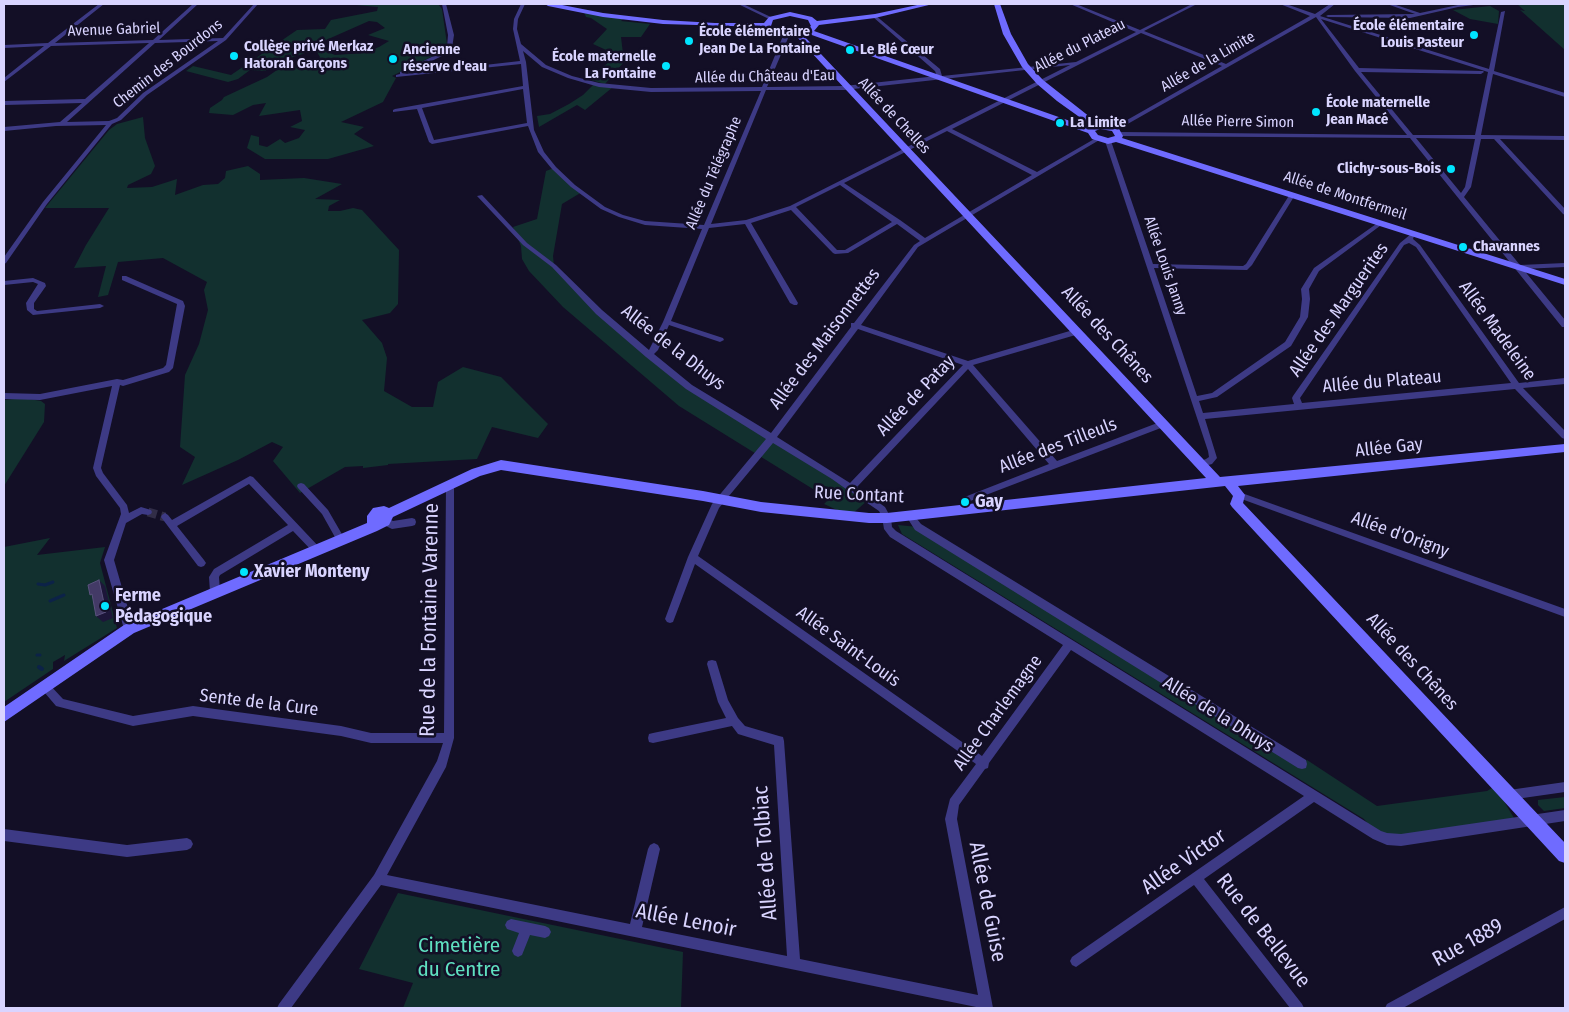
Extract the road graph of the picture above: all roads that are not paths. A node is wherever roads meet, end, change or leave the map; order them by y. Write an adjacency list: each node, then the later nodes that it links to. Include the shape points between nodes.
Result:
1 (102, 4): 31 (street)
2 (196, 4): 29 (street)
3 (256, 4): 28 (street, Chemin des Bourdons)
4 (444, 4): 34 (street, via 451,35 449,48 397,78)
5 (522, 4): 30 (street, Allée du Plateau, via 516,19)
6 (548, 4): 22 (main road, via 662,22 715,25)
7 (740, 4): 22 (street)
8 (790, 4): 18 (main road)
9 (930, 4): 20 (main road)
10 (997, 4): 37 (main road, via 1012,45)
11 (1072, 4): 24 (street)
12 (1195, 4): 24 (street, Allée du Plateau)
13 (1282, 4): 21 (street)
14 (1333, 4): 21 (street, Allée de la Limite)
15 (1389, 4): 19 (street)
16 (1479, 4): 19 (street)
17 (1503, 12): 40 (street)
18 (790, 14): 22 (main road); 23 (main road, via 806,16)
19 (1421, 15): 21 (street)
20 (875, 16): 23 (main road); 41 (street, via 938,70)
21 (1317, 17): 36 (street, Allée de la Limite); 39 (street); 40 (street)
22 (769, 22): 27 (main road, via 772,32)
23 (815, 23): 25 (main road)
24 (1141, 31): 33 (street, Allée du Plateau); 36 (street)
25 (810, 32): 26 (main road); 41 (main road)
26 (800, 35): 27 (main road); 45 (main road, Allée de Chelles)
27 (786, 36): 46 (street, Allée du Télégraphe)
28 (224, 39): 29 (street, Avenue Gabriel); 54 (street, Chemin des Bourdons, via 145,94)
29 (155, 41): 31 (street, Avenue Gabriel); 49 (street)
30 (518, 44): 34 (street, Allée du Plateau); 46 (street, Allée du Château d'Eau, via 544,66 599,85 651,90)
31 (49, 45): 32 (street, Avenue Gabriel); 42 (street)
32 (4, 46)
33 (1083, 61): 35 (street, Allée du Château d'Eau); 38 (street, Allée du Plateau)
34 (523, 62): 44 (street, Allée du Plateau)
35 (1060, 64): 37 (street, Allée du Château d'Eau); 38 (street, via 1066,65)
36 (1226, 66): 61 (street, Allée de la Limite)
37 (1028, 68): 41 (street, Allée du Château d'Eau); 43 (main road)
38 (1066, 69): 43 (street, Allée du Plateau)
39 (1357, 70): 40 (street); 62 (street)
40 (1491, 72): 47 (street); 63 (street)
41 (940, 78): 45 (street, Allée du Château d'Eau); 48 (main road)
42 (4, 80)
43 (1040, 82): 48 (street, Allée du Plateau); 56 (main road)
44 (526, 87): 51 (street); 55 (street, Allée du Plateau)
45 (849, 88): 46 (street, Allée du Château d'Eau); 68 (main road, Allée de Chelles)
46 (764, 89): 80 (street, Allée du Télégraphe)
47 (1565, 95)
48 (1005, 100): 59 (street, Allée du Plateau); 60 (main road)
49 (87, 101): 50 (street); 53 (street)
50 (4, 104)
51 (419, 107): 52 (street); 55 (street, via 432,142)
52 (395, 111)
53 (61, 124): 54 (street); 57 (street)
54 (110, 124): 83 (street, Chemin des Bourdons)
55 (530, 124): 80 (street, Allée du Plateau, via 541,152 554,168 603,208 644,223)
56 (1100, 126): 60 (main road); 61 (main road)
57 (11, 128): 58 (street); 65 (street)
58 (4, 129)
59 (948, 129): 68 (street, Allée du Plateau); 69 (street)
60 (1091, 131): 67 (main road)
61 (1115, 136): 62 (street, Allée Pierre Simon); 67 (main road); 71 (main road, Allée de Montfermeil); 86 (street, Allée Louis Janny)
62 (1412, 136): 63 (street, Allée Pierre Simon); 73 (street)
63 (1477, 137): 64 (street, Allée Pierre Simon); 73 (street, via 1468,187)
64 (1495, 137): 66 (street, Allée Pierre Simon); 75 (street)
65 (4, 138)
66 (1565, 138)
67 (1098, 139): 69 (street)
68 (907, 150): 70 (street, Allée du Plateau); 76 (main road, Allée de Chelles)
69 (1037, 175): 76 (street)
70 (840, 183): 74 (street, Allée du Plateau); 77 (street)
71 (1292, 195): 79 (main road, Allée de Montfermeil); 86 (street, via 1249,265 1244,268)
72 (480, 196): 98 (street, Allée de la Dhuys, via 525,244 554,266 599,312)
73 (1461, 197): 87 (street)
74 (792, 207): 77 (street, via 835,252 846,252); 78 (street, Allée du Plateau)
75 (1565, 213)
76 (968, 215): 82 (street, Allée des Maisonnettes); 96 (main road, Allée des Chênes)
77 (898, 221): 82 (street)
78 (747, 222): 80 (street, Allée du Plateau); 91 (street)
79 (1381, 223): 81 (main road, Allée de Montfermeil); 104 (street, via 1316,270 1305,289 1304,317 1288,344 1214,395)
80 (705, 227): 93 (street, Allée du Télégraphe)
81 (1411, 237): 87 (main road, Allée de Montfermeil); 102 (street, Allée Madeleine); 105 (street, Allée des Marguerites, via 1402,244 1296,398)
82 (924, 240): 94 (street, Allée des Maisonnettes)
83 (7, 251): 84 (street, Chemin des Bourdons)
84 (4, 262)
85 (1565, 265): 87 (street)
86 (1150, 266): 104 (street, Allée Louis Janny)
87 (1519, 267): 90 (main road, Allée de Montfermeil); 95 (street)
88 (124, 278): 101 (street, via 181,306 170,366 160,374)
89 (4, 282): 92 (street, via 42,282 30,303 31,310 36,313)
90 (1565, 282)
91 (794, 303)
92 (100, 306)
93 (667, 322): 97 (street); 98 (street, Allée du Télégraphe)
94 (854, 325): 99 (street); 109 (street, Allée des Maisonnettes)
95 (1565, 325)
96 (1076, 332): 99 (street, Allée de Patay); 107 (main road, Allée des Chênes)
97 (720, 340)
98 (650, 355): 109 (street, Allée de la Dhuys, via 689,387)
99 (968, 364): 111 (street); 117 (street, Allée de Patay)
100 (1565, 381): 102 (street, Allée du Plateau)
101 (117, 382): 103 (street, via 40,396); 127 (street, via 97,468 124,507)
102 (1517, 386): 105 (street, Allée du Plateau); 108 (street, Allée Madeleine)
103 (4, 396)
104 (1196, 399): 106 (street, Allée Louis Janny)
105 (1299, 407): 106 (street, Allée du Plateau)
106 (1201, 416): 112 (street, Allée Louis Janny, via 1213,458)
107 (1163, 424): 111 (street, Allée des Tilleuls); 112 (main road, Allée des Chênes)
108 (1565, 436)
109 (771, 438): 117 (street, Allée de la Dhuys); 119 (street, Allée des Maisonnettes)
110 (1565, 448): 114 (main road, Allée Gay)
111 (1054, 464): 121 (street, Allée des Tilleuls)
112 (1201, 464): 114 (main road, Allée des Chênes)
113 (560, 473): 115 (main road, Rue Contant, via 501,465 476,472); 119 (main road, Rue Contant); 120 (main road, Rue Contant, via 519,462 491,462 429,489)
114 (1222, 482): 118 (main road, Allée d'Origny); 123 (main road, Rue Contant)
115 (450, 485): 120 (main road, Rue Contant); 145 (street, Rue de la Fontaine Varenne)
116 (301, 486): 131 (street, via 325,512)
117 (850, 489): 125 (street, Allée de la Dhuys, via 882,509)
118 (1239, 495): 136 (street, Allée d'Origny); 151 (main road, Allée des Chênes, via 1236,504)
119 (720, 499): 125 (main road, Rue Contant, via 760,507); 133 (street, Allée des Maisonnettes)
120 (414, 500): 126 (main road, Rue Contant)
121 (965, 500)
122 (148, 512): 127 (street, via 141,510)
123 (910, 516): 125 (main road, Rue Contant); 148 (street, via 918,527)
124 (165, 517): 129 (street)
125 (886, 518): 139 (street, Allée de la Dhuys, via 891,533)
126 (380, 519): 128 (street, via 392,525); 131 (main road, Rue Contant); 132 (main road, Rue Contant, via 372,527)
127 (122, 521): 138 (street, via 108,560)
128 (412, 522)
129 (171, 525): 130 (street, via 250,479); 134 (street)
130 (294, 526): 132 (street); 135 (street, Rue Contant, via 218,572 214,577)
131 (340, 536): 132 (main road, Rue Contant)
132 (313, 546): 135 (main road, Rue Contant)
133 (693, 557): 137 (street, Allée des Maisonnettes); 147 (street, Allée Saint-Louis)
134 (201, 563)
135 (214, 587): 138 (main road, Rue Contant)
136 (1565, 613)
137 (670, 619)
138 (129, 629): 141 (main road, Rue Contant)
139 (1070, 643): 147 (street, Allée Charlemagne); 150 (street, Allée de la Dhuys)
140 (712, 664): 144 (street, via 723,702)
141 (44, 686): 142 (main road, Rue Contant); 143 (main road, Rue Contant); 145 (street, Sente de la Cure, via 60,703 133,721 193,711 371,738)
142 (4, 708)
143 (4, 715)
144 (734, 721): 146 (street); 168 (street, Allée de Tolbiac, via 742,730 779,741)
145 (449, 738): 160 (street, Rue de la Fontaine Varenne, via 442,763)
146 (653, 738)
147 (984, 764): 152 (street, Allée Charlemagne)
148 (1302, 764)
149 (1565, 787): 151 (street)
150 (1314, 795): 154 (street, Allée de la Dhuys, via 1387,839 1401,840); 159 (street, Allée Victor)
151 (1509, 795): 154 (main road, Allée des Chênes)
152 (954, 804): 169 (street, Allée de Guise, via 951,819)
153 (1565, 816): 154 (street, Allée de la Dhuys)
154 (1533, 820): 158 (main road, Allée des Chênes)
155 (4, 835): 156 (street, via 127,851)
156 (187, 844)
157 (654, 849): 164 (street)
158 (1565, 855)
159 (1196, 878): 167 (street, Allée Victor); 171 (street, Rue de Bellevue)
160 (378, 879): 164 (street, Allée Lenoir); 170 (street, Rue de la Fontaine Varenne)
161 (1565, 913): 172 (street, Rue 1889)
162 (511, 925): 163 (street)
163 (526, 928): 165 (street); 166 (street)
164 (636, 930): 168 (street, Allée Lenoir)
165 (545, 932)
166 (518, 951)
167 (1076, 961)
168 (794, 962): 169 (street, Allée Lenoir)
169 (986, 1005)
170 (283, 1008)
171 (1298, 1008)
172 (1390, 1008)

